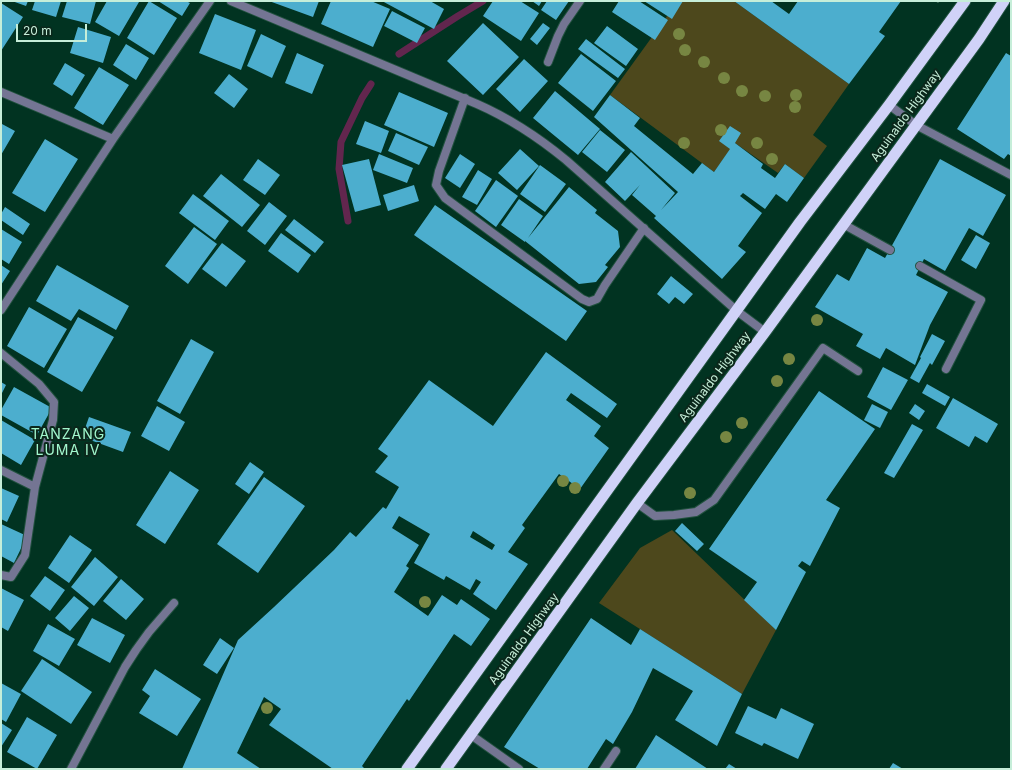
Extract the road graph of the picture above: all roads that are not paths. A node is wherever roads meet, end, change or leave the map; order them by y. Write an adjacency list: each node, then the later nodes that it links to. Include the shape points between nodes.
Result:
1 (210, 1): 11 (street)
2 (231, 1): 8 (street)
3 (580, 1): 6 (street, via 564,24)
4 (965, 1): 9 (highway, Aguinaldo Highway)
5 (1004, 1): 10 (highway, Aguinaldo Highway)
6 (548, 62)
7 (1, 92): 11 (street)
8 (465, 98): 14 (street, via 504,117 546,144); 14 (street, via 436,185 445,198 582,299 590,302 597,299)
9 (889, 105): 10 (street); 18 (highway, Aguinaldo Highway, via 800,222)
10 (916, 125): 12 (street); 13 (highway, Aguinaldo Highway)
11 (113, 139): 17 (street)
12 (1011, 175)
13 (843, 224): 15 (street); 19 (highway, Aguinaldo Highway)
14 (644, 228): 18 (street)
15 (890, 250)
16 (920, 266): 21 (street, via 981,300)
17 (1, 310)
18 (737, 311): 19 (street); 31 (highway, Aguinaldo Highway)
19 (766, 332): 25 (highway, Aguinaldo Highway)
20 (1, 353): 24 (street, via 39,384 54,402 53,420)
21 (946, 369)
22 (858, 371): 25 (street, via 823,348 714,500 696,512 656,516)
23 (1, 470): 24 (street)
24 (35, 487): 26 (street, via 25,555 11,577)
25 (637, 503): 28 (highway, Aguinaldo Highway)
26 (1, 575)
27 (174, 603): 30 (street, via 149,632 125,667)
28 (471, 735): 32 (highway, Aguinaldo Highway); 33 (street)
29 (616, 751): 34 (street)
30 (71, 769)
31 (407, 769)
32 (446, 769)
33 (518, 769)
34 (604, 769)

